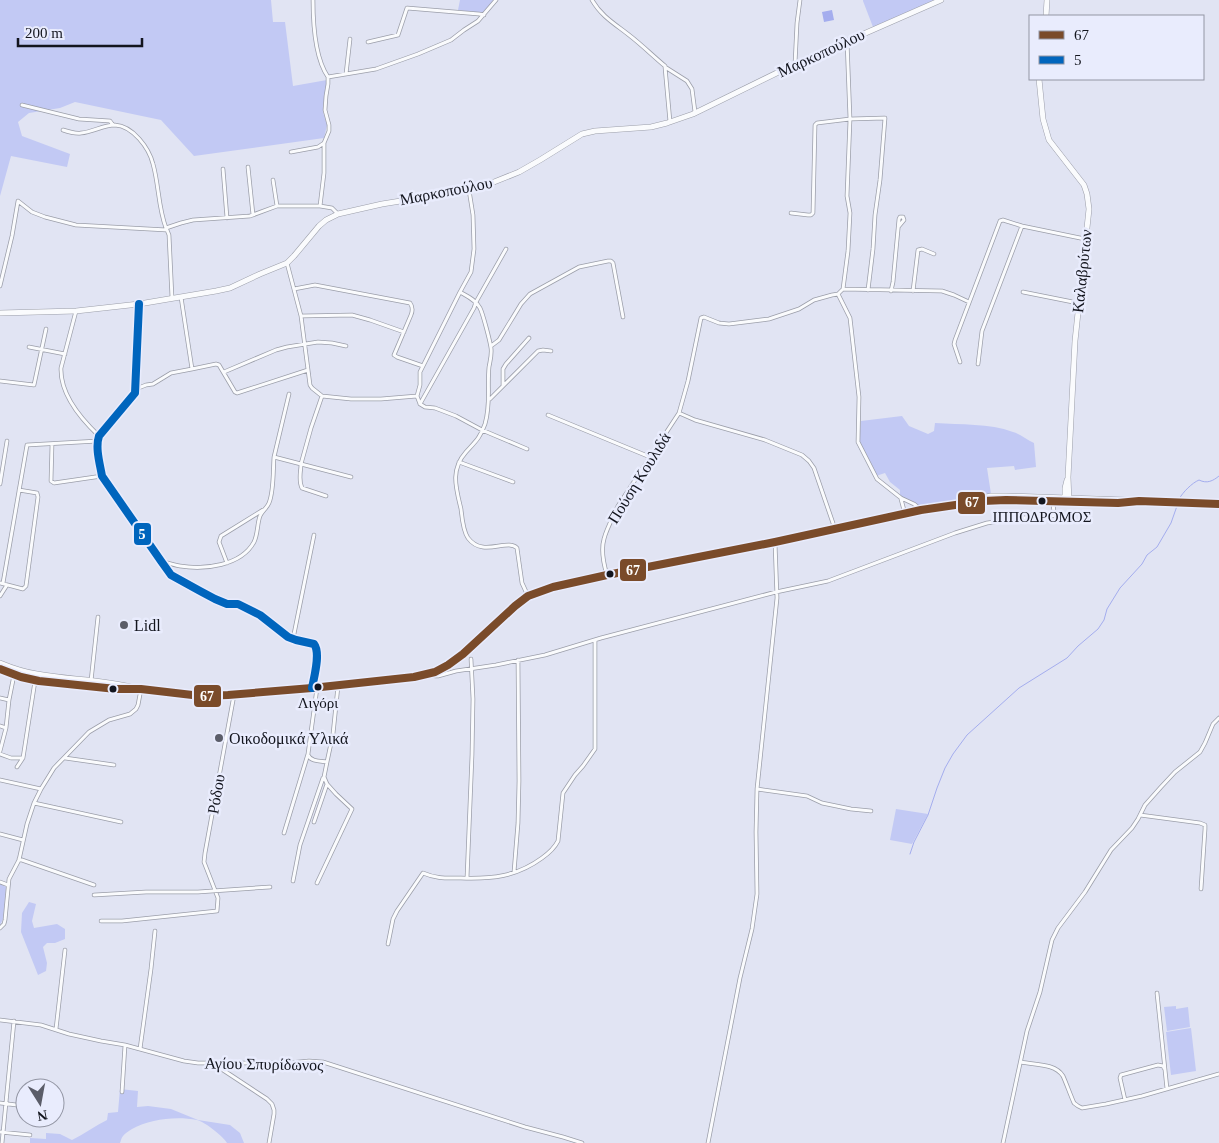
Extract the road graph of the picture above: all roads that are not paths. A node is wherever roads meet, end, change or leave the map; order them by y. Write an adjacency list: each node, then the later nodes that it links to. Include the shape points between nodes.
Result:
1 (313, 0): 15 (street, via 319,54)
2 (496, 0): 7 (street)
3 (592, 0): 13 (street, via 605,17)
4 (800, 0): 12 (street)
5 (941, 0): 10 (main road, Μαρκοπούλου)
6 (1047, 0): 8 (main road)
7 (484, 15): 11 (street, via 407,8 398,35); 14 (street, via 452,40 376,69)
8 (1046, 15)
9 (350, 39): 14 (street)
10 (846, 41): 12 (main road, Μαρκοπούλου); 19 (street)
11 (368, 42)
12 (795, 64): 18 (main road, Μαρκοπούλου)
13 (665, 67): 18 (street, via 687,81 692,89); 20 (street)
14 (346, 74): 15 (street)
15 (328, 77): 23 (street, via 325,110 329,131)
16 (1039, 80): 38 (main road, Καλαβρύτων, via 1043,119 1049,140 1084,185 1087,194 1089,209)
17 (22, 105): 21 (street, via 79,119 110,121)
18 (695, 113): 20 (main road, Μαρκοπούλου)
19 (850, 119): 32 (street, via 815,125 813,213); 45 (street, via 847,196 850,213); 46 (street, via 885,118)
20 (670, 122): 28 (main road, Μαρκοπούλου, via 582,134 519,172)
21 (113, 125): 22 (street, via 83,133); 37 (street, via 135,134 150,154)
22 (63, 130)
23 (324, 142): 24 (street, via 318,147); 30 (street)
24 (292, 152)
25 (248, 167): 33 (street)
26 (223, 169): 34 (street)
27 (273, 180): 29 (street)
28 (469, 190): 31 (main road, Μαρκοπούλου); 50 (street, via 474,249 471,272)
29 (277, 206): 30 (street); 33 (street)
30 (320, 206): 31 (street, via 332,208)
31 (338, 214): 41 (main road, Μαρκοπούλου, via 319,226)
32 (790, 214)
33 (253, 215): 34 (street)
34 (227, 218): 37 (street, via 181,222)
35 (1022, 226): 38 (street); 56 (street, via 1000,221); 74 (street, via 984,325)
36 (898, 227): 42 (street)
37 (167, 229): 43 (street, via 76,225 32,212 18,201); 54 (street)
38 (1085, 239): 57 (main road, Καλαβρύτων)
39 (506, 250): 55 (street)
40 (934, 254): 49 (street, via 918,250)
41 (287, 263): 44 (street); 53 (main road, Μαρκοπούλου, via 230,288)
42 (893, 282): 47 (street); 48 (street)
43 (0, 286)
44 (294, 289): 61 (street); 64 (street, via 315,285 410,304 413,310)
45 (843, 289): 46 (street); 52 (street)
46 (868, 290): 47 (street)
47 (891, 291): 48 (street)
48 (901, 291): 49 (street)
49 (913, 291): 56 (street, via 942,291)
50 (460, 292): 55 (street); 75 (street)
51 (1023, 292): 57 (street)
52 (838, 294): 87 (street, Πούση Κουλιδά, via 814,300 769,319 729,324 701,318); 105 (street, via 850,318 859,397 858,442 877,479)
53 (181, 298): 54 (main road, Μαρκοπούλου); 76 (street)
54 (172, 299): 58 (main road, Μαρκοπούλου)
55 (476, 302): 68 (street, via 481,309); 86 (street)
56 (969, 302): 73 (street, via 954,344)
57 (1078, 303): 106 (main road, Καλαβρύτων, via 1065,488)
58 (139, 304): 59 (main road, Μαρκοπούλου); 81 (street)
59 (76, 311): 60 (main road, Μαρκοπούλου); 72 (street)
60 (0, 313)
61 (301, 316): 64 (street, via 352,315); 66 (street)
62 (623, 317): 68 (street, via 613,263 608,261 579,267 530,294 499,340)
63 (46, 329): 70 (street)
64 (404, 332): 75 (street, via 394,355)
65 (529, 338): 80 (street, via 503,369)
66 (305, 344): 67 (street, via 318,342); 77 (street); 78 (street, via 276,350)
67 (346, 346)
68 (490, 346): 85 (street)
69 (29, 347): 70 (street)
70 (41, 350): 72 (street); 79 (street, via 34,385)
71 (551, 351): 80 (street, via 538,351)
72 (65, 354): 90 (street, via 61,376 65,390)
73 (960, 362)
74 (978, 364)
75 (423, 366): 84 (street)
76 (192, 369): 78 (street, via 216,364); 81 (street, via 171,373)
77 (308, 370): 78 (street, via 237,393); 83 (street, via 310,385)
78 (224, 372)
79 (0, 381)
80 (504, 385): 85 (street)
81 (136, 390): 90 (street)
82 (289, 394): 95 (street)
83 (322, 396): 84 (street, via 351,399); 98 (street)
84 (417, 396): 86 (street)
85 (489, 399): 89 (street)
86 (420, 404): 89 (street, via 456,416)
87 (679, 413): 96 (street, Πούση Κουλιδά); 115 (street, via 802,455 814,468)
88 (548, 415): 96 (street)
89 (482, 430): 94 (street); 97 (street)
90 (99, 436): 92 (street)
91 (7, 441): 102 (street)
92 (98, 441): 93 (street); 99 (street)
93 (52, 443): 99 (street, via 54,483); 103 (street, via 27,445)
94 (527, 449)
95 (274, 457): 98 (street); 110 (street, via 271,495)
96 (650, 457): 120 (street, Πούση Κουλιδά, via 618,506 604,539)
97 (459, 462): 101 (street); 124 (street, via 455,477 466,536 482,548 510,545 517,548 522,583)
98 (301, 464): 100 (street); 104 (street, via 302,488)
99 (102, 476): 118 (street)
100 (351, 476)
101 (513, 482)
102 (0, 484)
103 (19, 490): 121 (street); 121 (street, via 37,493 26,586 23,589)
104 (326, 496)
105 (901, 498): 111 (street); 112 (street)
106 (1067, 500): 107 (main road); 108 (main road); 109 (main road, via 991,496)
107 (1053, 501): 109 (main road, via 991,501); 113 (street)
108 (1219, 504)
109 (942, 506): 111 (main road)
110 (264, 510): 119 (street, via 254,543 241,557); 119 (street, via 220,536)
111 (921, 510): 112 (main road)
112 (905, 514): 115 (main road)
113 (1054, 515): 114 (street); 122 (street, via 974,526 828,581)
114 (1061, 515)
115 (835, 529): 117 (main road)
116 (314, 535): 126 (street)
117 (775, 542): 120 (main road); 122 (street)
118 (161, 561): 119 (street, via 182,566); 126 (street, via 172,574 215,599 238,604 260,615)
119 (227, 563)
120 (607, 574): 124 (main road)
121 (4, 584): 123 (street)
122 (776, 592): 127 (street); 159 (street)
123 (0, 596)
124 (528, 596): 131 (main road)
125 (98, 617): 138 (street)
126 (293, 639): 140 (street, via 317,647)
127 (595, 640): 129 (street); 169 (street, via 595,749 563,793 555,847 530,866)
128 (471, 659): 133 (street)
129 (518, 660): 133 (street); 169 (street, via 518,823)
130 (0, 663): 138 (main road, via 38,675)
131 (450, 663): 134 (street); 135 (main road)
132 (0, 669): 136 (main road)
133 (472, 669): 134 (street); 170 (street)
134 (456, 671): 135 (street, via 438,676)
135 (429, 674): 139 (main road)
136 (14, 675): 137 (main road); 144 (street)
137 (36, 680): 141 (main road); 150 (street)
138 (91, 681): 141 (main road)
139 (338, 686): 140 (main road); 152 (street)
140 (315, 688): 142 (main road); 149 (street)
141 (141, 689): 142 (main road, via 192,695); 151 (street, via 133,712 109,720 89,732)
142 (234, 695): 178 (street, Ρόδου, via 204,862)
143 (0, 698): 144 (street)
144 (9, 700): 147 (street)
145 (1219, 718): 162 (street, via 1200,752 1175,772)
146 (0, 726): 147 (street)
147 (6, 728): 148 (street)
148 (0, 752): 150 (street, via 11,758)
149 (308, 754): 152 (street, via 312,760); 165 (street)
150 (23, 758): 154 (street)
151 (64, 758): 153 (street); 158 (street)
152 (328, 762): 155 (street)
153 (114, 765)
154 (17, 767)
155 (324, 777): 157 (street); 171 (street, via 300,845)
156 (0, 780): 158 (street)
157 (327, 784): 164 (street); 173 (street, via 352,809)
158 (41, 789): 160 (street)
159 (757, 789): 161 (street, via 807,796 822,803); 206 (street, via 756,902)
160 (34, 804): 163 (street); 167 (street)
161 (871, 811)
162 (1140, 815): 177 (street, via 1205,825); 192 (street, via 1110,850 1052,940)
163 (121, 822)
164 (314, 822)
165 (284, 833)
166 (0, 834): 167 (street)
167 (24, 840): 168 (street)
168 (19, 859): 174 (street); 175 (street)
169 (514, 872): 170 (street, via 493,878)
170 (467, 878): 183 (street, via 435,878 423,873 393,919)
171 (293, 881)
172 (0, 882): 174 (street)
173 (317, 883)
174 (8, 885): 181 (street, via 5,920)
175 (94, 885)
176 (270, 887): 178 (street)
177 (1201, 888)
178 (216, 891): 179 (street); 180 (street, via 219,906 215,912)
179 (94, 895)
180 (102, 921)
181 (0, 928)
182 (154, 931): 190 (street)
183 (388, 944)
184 (65, 950): 188 (street)
185 (1158, 993): 193 (street)
186 (0, 1020): 187 (street, Αγίου Σπυρίδωνος)
187 (14, 1021): 188 (street, Αγίου Σπυρίδωνος); 199 (street)
188 (56, 1029): 189 (street, Αγίου Σπυρίδωνος)
189 (125, 1045): 190 (street, Αγίου Σπυρίδωνος); 196 (street)
190 (140, 1049): 191 (street, Αγίου Σπυρίδωνος, via 184,1061)
191 (215, 1062): 204 (street, via 272,1104 274,1114); 205 (street, Αγίου Σπυρίδωνος, via 323,1062)
192 (1021, 1062): 197 (street, via 1058,1070 1072,1098 1082,1108); 207 (street)
193 (1165, 1069): 195 (street); 197 (street, via 1158,1065 1121,1075)
194 (1219, 1074): 195 (street)
195 (1167, 1089): 197 (street)
196 (122, 1092)
197 (1125, 1100)
198 (0, 1104): 199 (street)
199 (5, 1104): 200 (street); 201 (street)
200 (15, 1105)
201 (1, 1132): 202 (street); 203 (street)
202 (30, 1135)
203 (2, 1143)
204 (270, 1143)
205 (582, 1143)
206 (708, 1143)
207 (1004, 1143)

